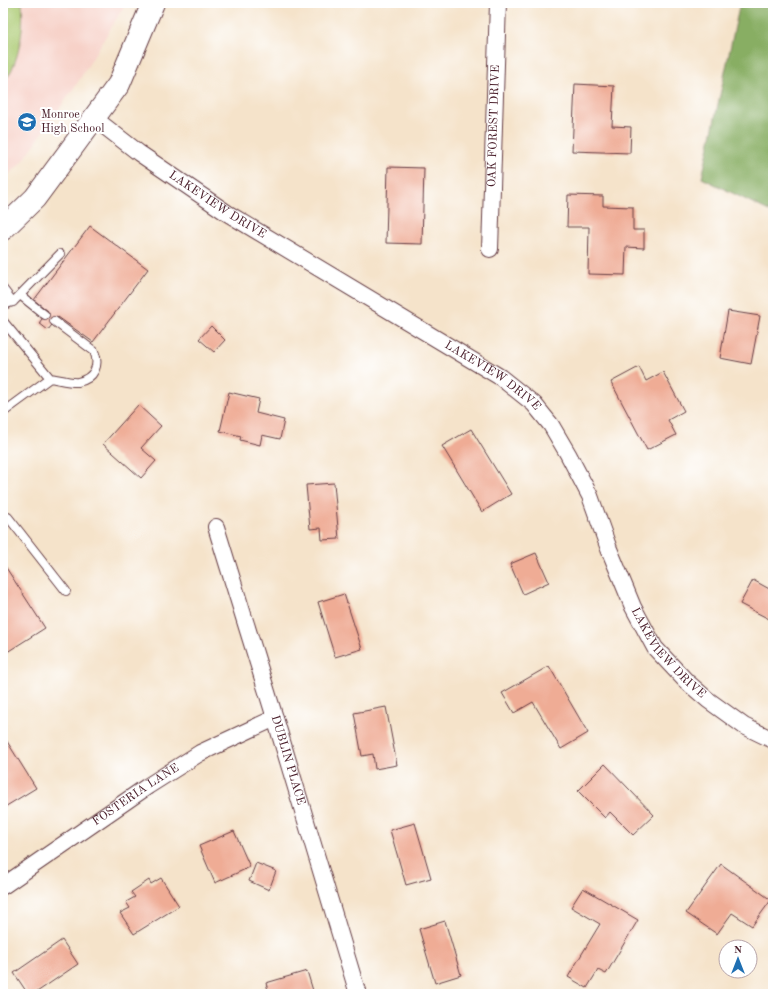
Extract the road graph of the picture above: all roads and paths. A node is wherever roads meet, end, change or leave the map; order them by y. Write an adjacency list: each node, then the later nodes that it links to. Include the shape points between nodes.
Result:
1 (153, 3): 3 (street, via 119,84)
2 (498, 3): 5 (street, OAK FOREST DRIVE)
3 (94, 118): 4 (street, via 35,198); 20 (street, LAKEVIEW DRIVE, via 139,153 227,213 500,377 534,404 551,425 590,496 633,607 655,648 708,700 744,726)
4 (3, 229)
5 (490, 249)
6 (60, 254): 8 (lane)
7 (3, 289): 9 (lane)
8 (20, 295): 9 (lane); 11 (lane)
9 (13, 302): 10 (lane)
10 (3, 305)
11 (45, 314)
12 (3, 321): 14 (lane)
13 (54, 321): 14 (lane, via 94,351 97,365 92,375 78,382)
14 (50, 378): 15 (lane)
15 (3, 411)
16 (3, 518): 18 (lane, via 8,517)
17 (216, 527): 19 (street, DUBLIN PLACE)
18 (66, 591)
19 (275, 718): 21 (street, FOSTERIA LANE, via 200,752); 22 (street, DUBLIN PLACE)
20 (773, 740)
21 (3, 886)
22 (358, 994)

